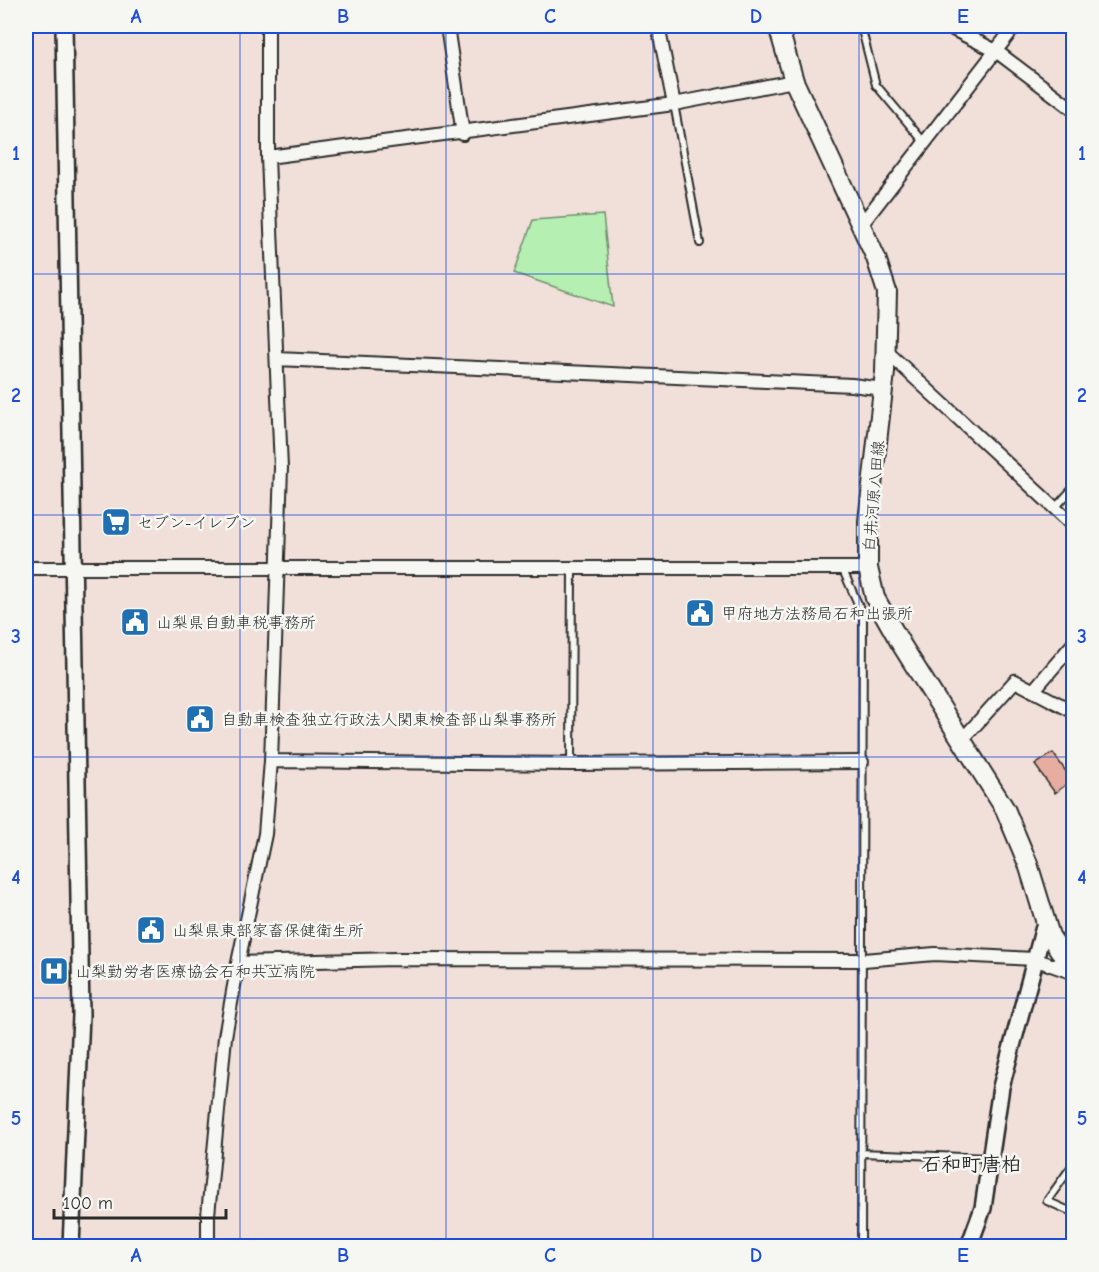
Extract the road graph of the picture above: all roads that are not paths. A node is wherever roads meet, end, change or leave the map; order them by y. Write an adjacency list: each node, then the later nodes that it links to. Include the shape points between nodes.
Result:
1 (64, 26): 25 (street)
2 (268, 26): 15 (street)
3 (447, 26): 13 (street)
4 (658, 26): 11 (street)
5 (778, 26): 10 (main road, 白井河原八田線)
6 (861, 26): 14 (lane, via 876,85)
7 (947, 26): 9 (street)
8 (1015, 26): 9 (street)
9 (996, 51): 12 (street); 14 (street)
10 (794, 81): 11 (street); 16 (main road, 白井河原八田線)
11 (674, 105): 13 (street); 17 (lane)
12 (1074, 110)
13 (464, 134): 15 (street)
14 (924, 142): 16 (street)
15 (268, 157): 19 (street)
16 (861, 225): 18 (main road, 白井河原八田線, via 887,292)
17 (700, 243)
18 (886, 351): 20 (main road, 白井河原八田線); 22 (street)
19 (277, 359): 20 (street); 24 (street)
20 (883, 389): 29 (main road, 白井河原八田線, via 868,521)
21 (1074, 487): 22 (lane)
22 (1055, 508): 23 (street)
23 (1074, 526)
24 (278, 566): 25 (street); 26 (street); 34 (street)
25 (73, 567): 27 (street); 46 (street, via 81,1015)
26 (573, 567): 28 (street); 36 (lane)
27 (26, 568)
28 (842, 568): 29 (street); 35 (lane, via 863,615)
29 (868, 568): 33 (main road, 白井河原八田線, via 875,598 886,619)
30 (1074, 643): 31 (street)
31 (1033, 691): 32 (street); 33 (street, via 1015,681)
32 (1074, 712)
33 (962, 740): 37 (main road, 白井河原八田線, via 1015,830)
34 (271, 761): 36 (street); 40 (street, via 266,834)
35 (862, 762): 36 (street); 39 (lane)
36 (572, 764)
37 (1045, 923): 38 (street); 41 (main road, 白井河原八田線)
38 (1034, 959): 39 (street, via 935,954); 41 (street); 43 (street, via 1001,1087)
39 (864, 960): 40 (street, via 396,959); 42 (lane)
40 (238, 963): 47 (street, via 225,1038)
41 (1074, 973)
42 (860, 1153): 43 (lane); 48 (lane)
43 (989, 1158): 49 (street, via 983,1208)
44 (1074, 1162): 45 (lane, via 1047,1201)
45 (1074, 1213)
46 (72, 1246)
47 (208, 1246)
48 (861, 1246)
49 (969, 1246)

